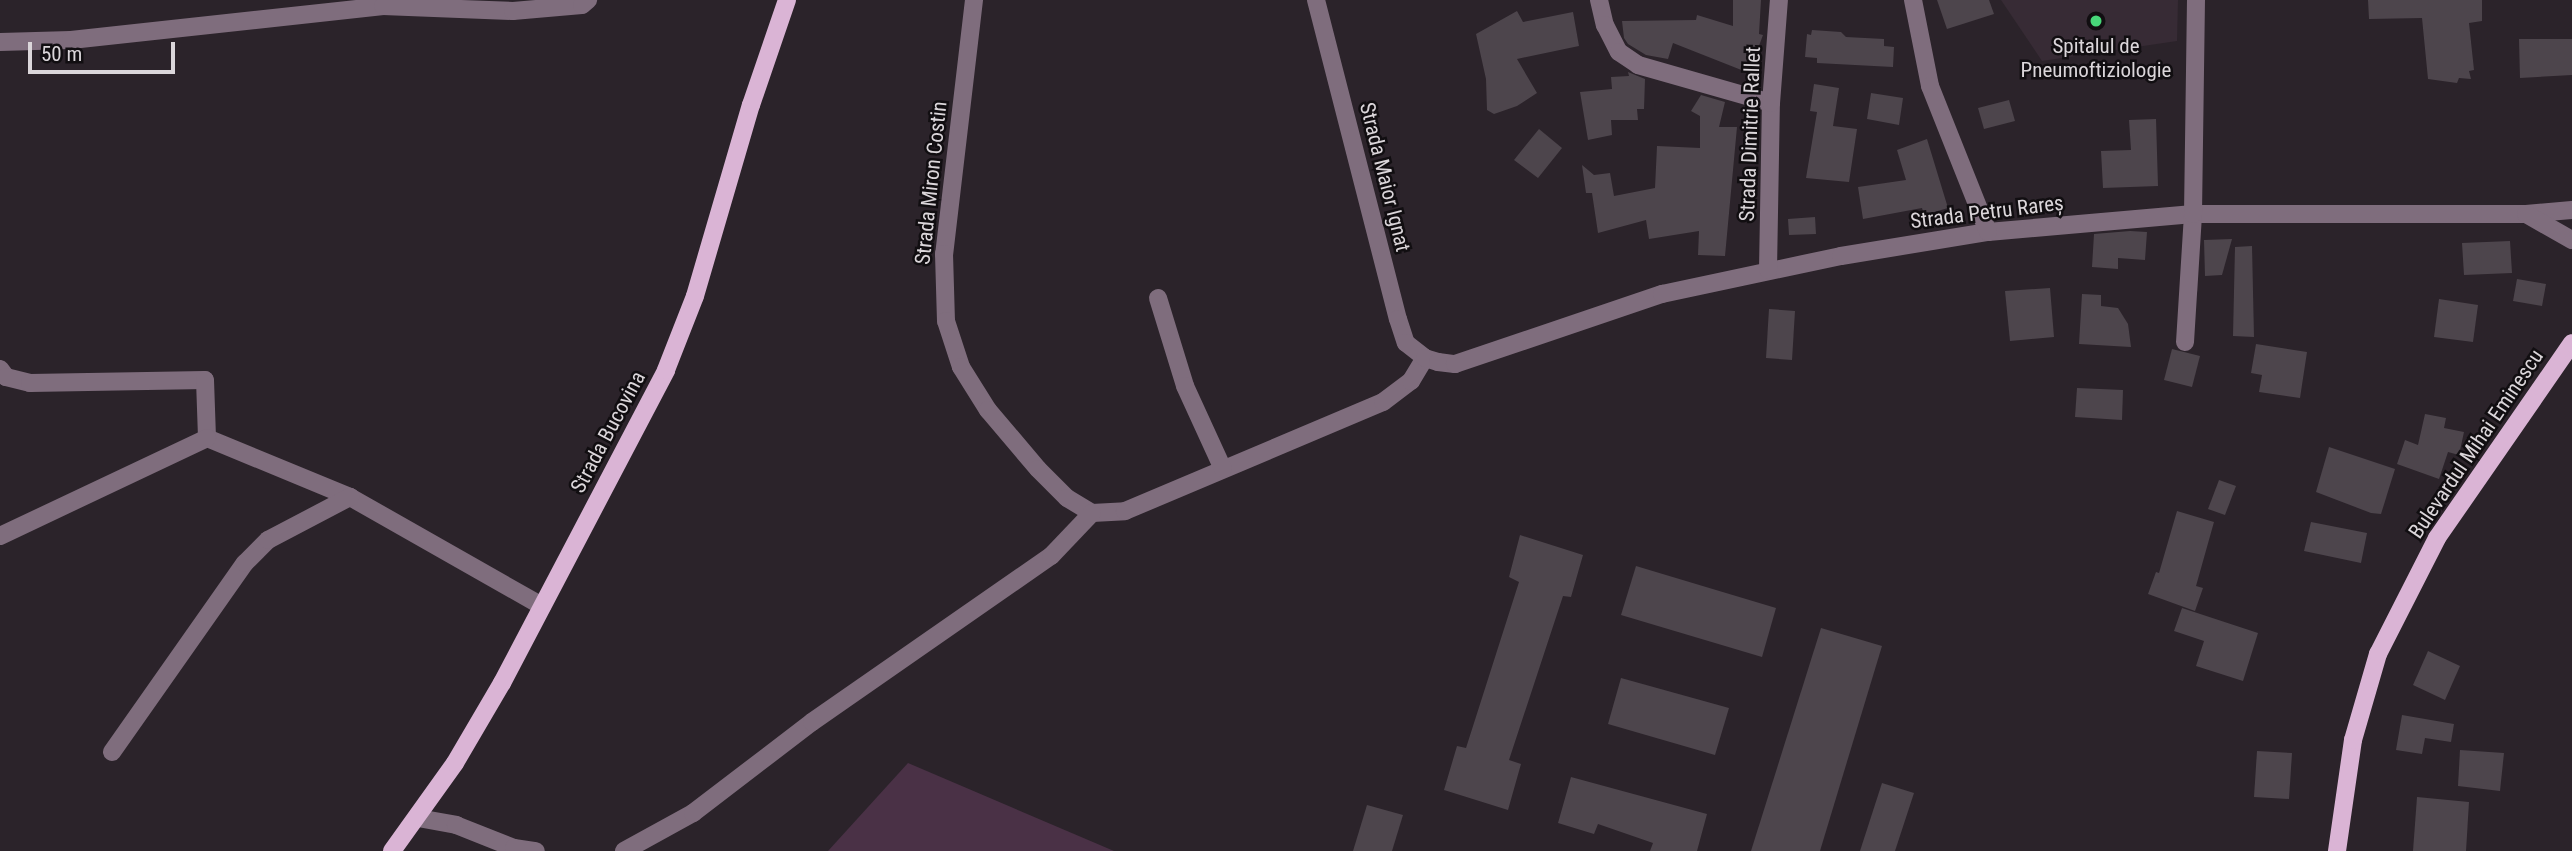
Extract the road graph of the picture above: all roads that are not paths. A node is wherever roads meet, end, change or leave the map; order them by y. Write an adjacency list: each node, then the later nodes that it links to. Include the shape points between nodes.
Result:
1 (588, 0): 9 (street, via 582,5 513,11)
2 (787, 0): 28 (main road, Strada Bucovina, via 751,104 695,296 666,370)
3 (974, 0): 26 (street, Strada Miron Costin, via 944,254 946,321 961,367 988,410 1067,498)
4 (1316, 0): 21 (street, Strada Maior Ignat, via 1398,319 1406,343)
5 (1599, 0): 11 (street, via 1605,25 1619,51 1638,65)
6 (1779, 0): 11 (street, Strada Dimitrie Rallet)
7 (1913, 0): 15 (street, via 1930,86)
8 (2196, 0): 13 (street)
9 (382, 3): 10 (street, via 71,40)
10 (0, 42)
11 (1772, 103): 17 (street, Strada Dimitrie Rallet)
12 (2572, 210): 14 (street, Strada Petru Rareș)
13 (2193, 214): 14 (street, Strada Petru Rareș); 15 (street, Strada Petru Rareș); 19 (street)
14 (2526, 214): 16 (street)
15 (1988, 232): 17 (street, Strada Petru Rareș)
16 (2572, 240)
17 (1768, 270): 21 (street, Strada Petru Rareș, via 1662,294 1455,364)
18 (1158, 298): 24 (street, via 1185,386)
19 (2185, 342)
20 (2572, 344): 34 (main road, Bulevardul Mihai Eminescu, via 2437,538 2378,654 2353,740)
21 (1424, 358): 24 (street, via 1411,382 1383,402)
22 (0, 369): 23 (street, via 6,377 30,383 205,380)
23 (206, 439): 25 (street); 27 (street)
24 (1223, 469): 26 (street, via 1125,511)
25 (350, 497): 28 (street); 29 (street, via 268,540 245,563)
26 (1092, 513): 33 (street, via 1051,556 812,722 693,813)
27 (0, 536)
28 (542, 606): 30 (main road, Strada Bucovina, via 502,682)
29 (112, 752)
30 (418, 818): 31 (main road, Strada Bucovina); 32 (street)
31 (392, 851)
32 (536, 851)
33 (624, 851)
34 (2337, 851)

